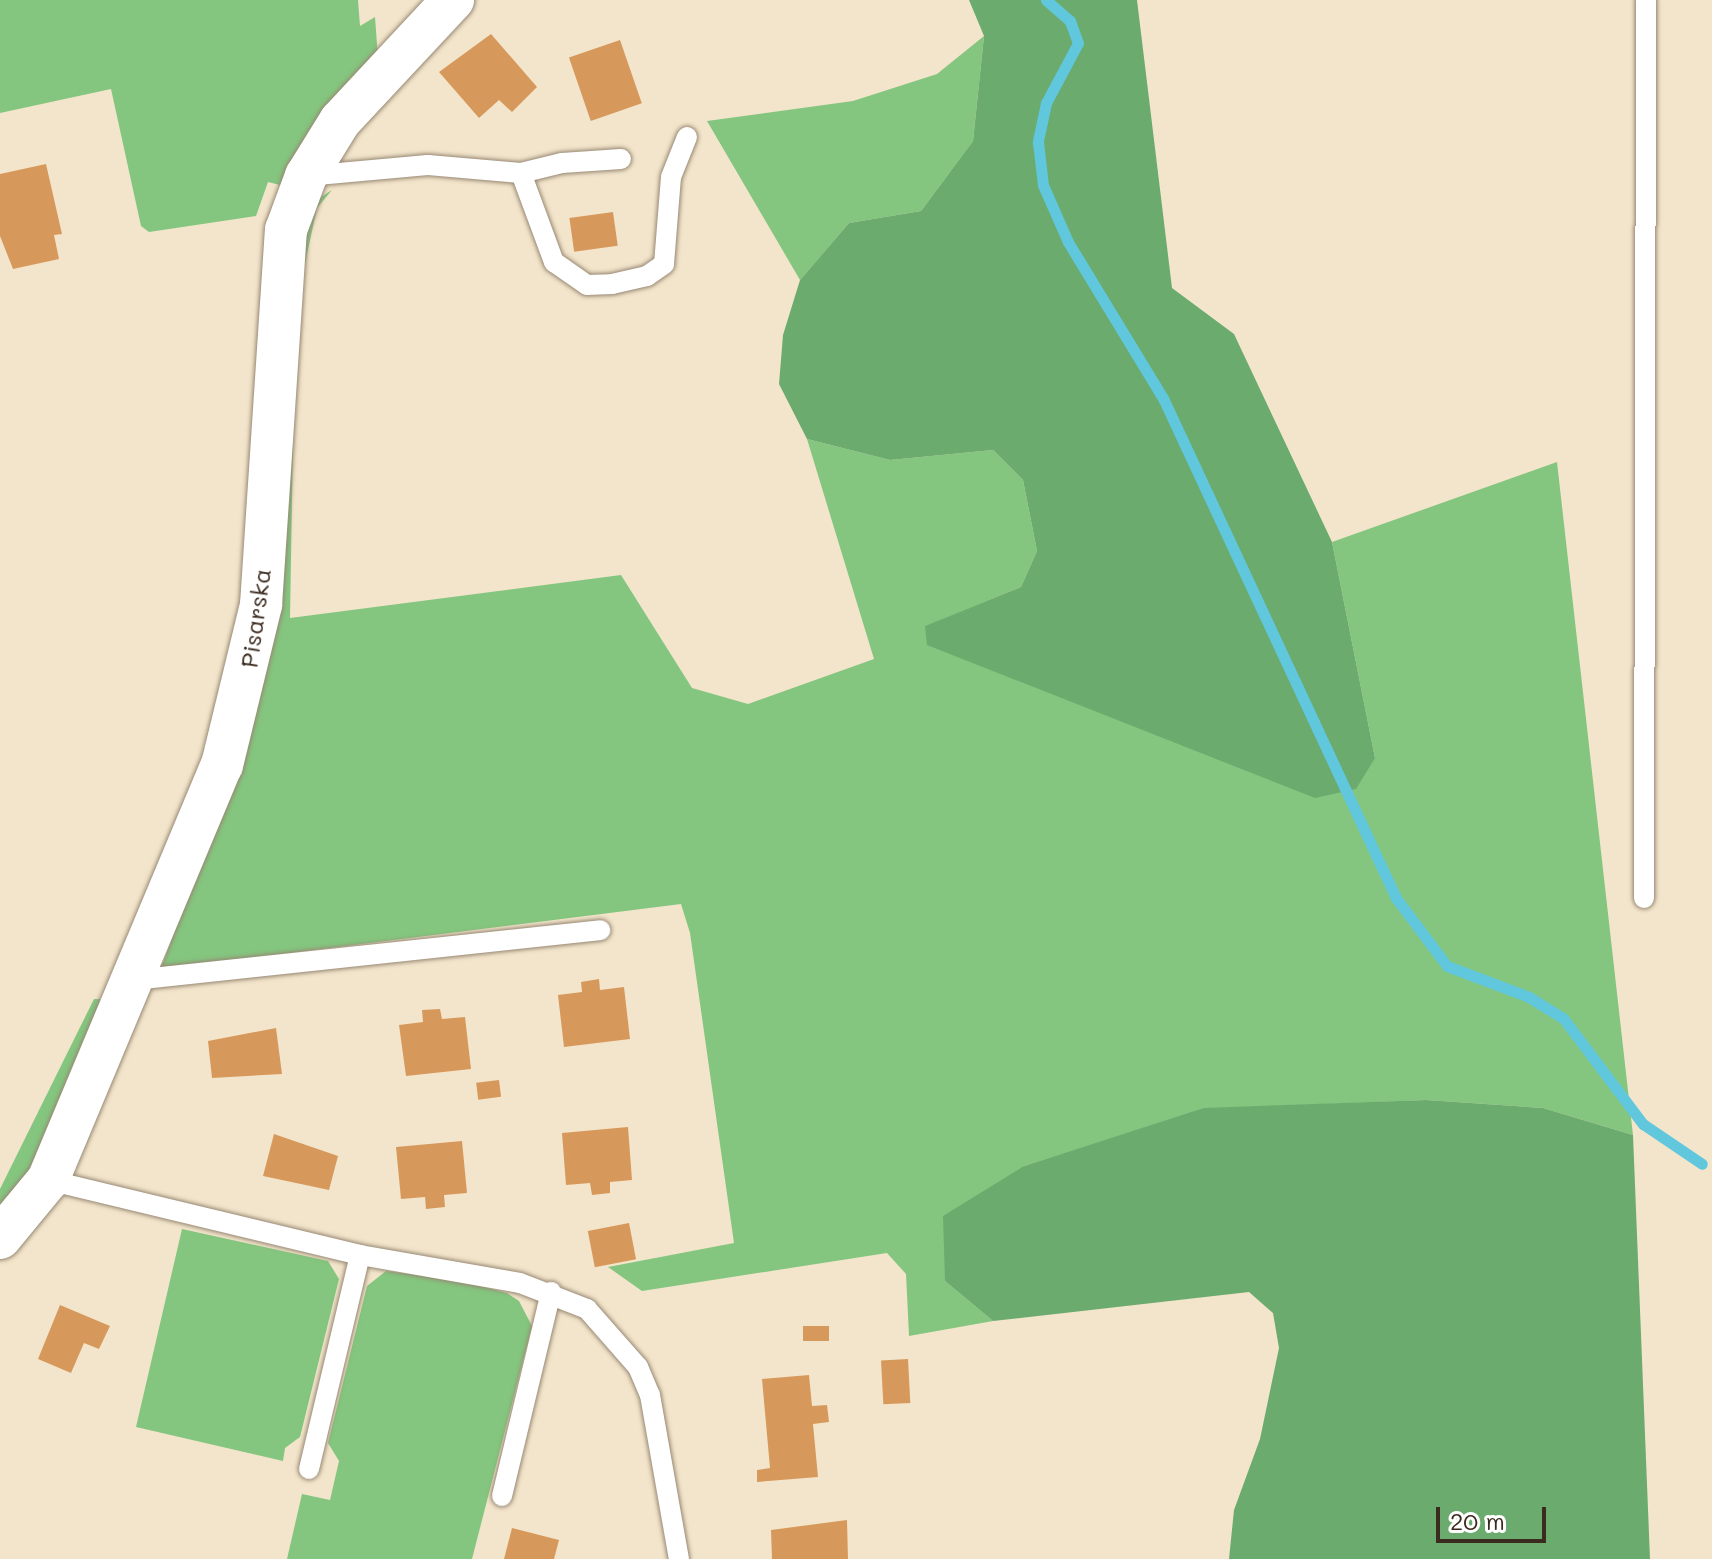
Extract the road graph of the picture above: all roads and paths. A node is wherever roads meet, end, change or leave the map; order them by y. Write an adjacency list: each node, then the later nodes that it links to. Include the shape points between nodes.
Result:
1 (453, 0): 6 (street, Pisarska, via 340,121)
2 (1646, 0): 7 (lane)
3 (687, 137): 5 (lane, via 671,177 664,264 632,281 587,285 554,262)
4 (621, 159): 5 (lane, via 562,163)
5 (521, 173): 6 (lane, via 428,165)
6 (306, 176): 9 (street, Pisarska, via 286,230 279,288 261,605 252,657 222,765)
7 (1644, 898)
8 (600, 930): 9 (lane)
9 (134, 980): 10 (street, Pisarska)
10 (48, 1180): 11 (street, Pisarska); 12 (lane)
11 (0, 1238)
12 (360, 1255): 13 (lane); 14 (lane)
13 (551, 1292): 15 (lane); 16 (lane, via 587,1309 638,1367 658,1432)
14 (309, 1469)
15 (502, 1496)
16 (679, 1559)

